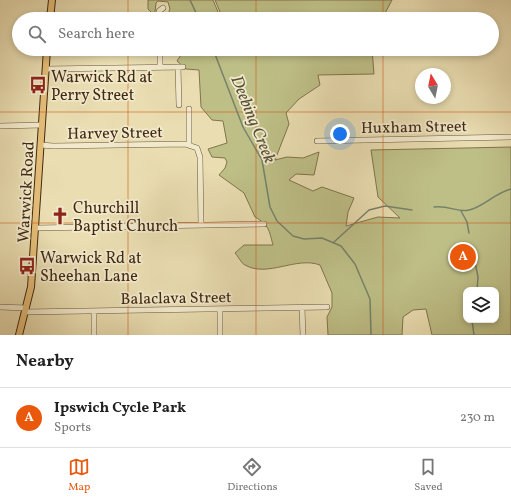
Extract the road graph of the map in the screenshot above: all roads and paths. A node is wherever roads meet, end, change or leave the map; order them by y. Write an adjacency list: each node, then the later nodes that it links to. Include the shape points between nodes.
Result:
1 (52, 0): 3 (main road)
2 (163, 8): 4 (street)
3 (51, 12)
4 (159, 12)
5 (47, 56): 8 (main road, Warwick Road)
6 (160, 56): 7 (street)
7 (160, 67): 8 (street); 9 (street, via 181,67)
8 (46, 69): 11 (main road, Warwick Road)
9 (179, 105)
10 (189, 109): 15 (street)
11 (42, 125): 12 (street); 16 (main road, Warwick Road)
12 (0, 126)
13 (511, 137): 14 (street, Huxham Street)
14 (317, 141)
15 (189, 144): 16 (street, Harvey Street); 18 (street, via 199,151)
16 (41, 145): 19 (main road, Warwick Road)
17 (264, 224): 18 (street)
18 (201, 225): 19 (street)
19 (36, 228): 24 (main road, Warwick Road, via 31,288)
20 (0, 307): 24 (street, Balaclava Street)
21 (327, 307): 22 (street, Balaclava Street)
22 (302, 308): 23 (street, Balaclava Street); 29 (street)
23 (220, 309): 25 (street, Balaclava Street); 28 (street)
24 (26, 310): 25 (street, Balaclava Street); 26 (main road, Warwick Road)
25 (94, 311): 27 (street)
26 (19, 335)
27 (94, 335)
28 (220, 335)
29 (303, 335)

